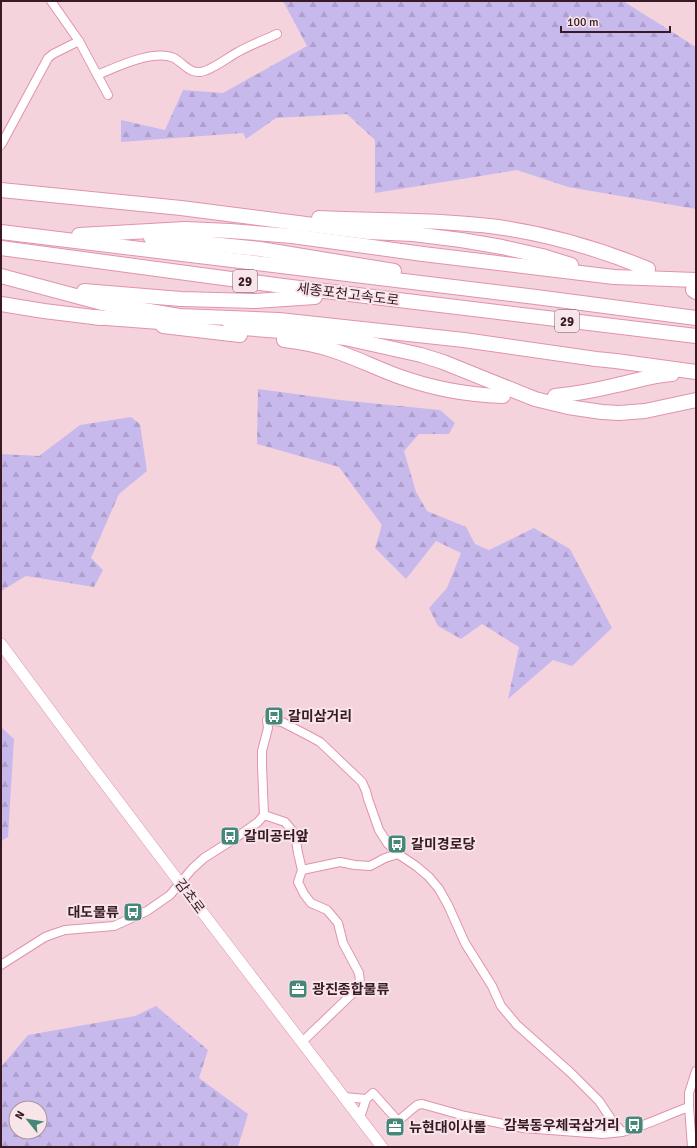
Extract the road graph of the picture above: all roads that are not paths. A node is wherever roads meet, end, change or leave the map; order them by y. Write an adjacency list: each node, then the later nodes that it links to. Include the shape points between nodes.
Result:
1 (51, 1): 3 (street)
2 (277, 34): 4 (street, via 200,72 186,68 173,58 153,56)
3 (79, 41): 4 (street); 6 (street, via 48,58)
4 (97, 75): 5 (street)
5 (108, 94)
6 (1, 145)
7 (1, 190): 8 (highway)
8 (51, 194): 13 (highway, via 118,197 304,217 489,226 572,242); 15 (highway, via 368,232 461,240 542,256)
9 (1, 232): 11 (highway, 세종포천고속도로 / 29)
10 (107, 234): 11 (highway); 15 (highway, via 185,230 292,236); 19 (highway, via 260,249)
11 (41, 238): 19 (highway, 세종포천고속도로 / 29)
12 (1, 248): 18 (highway, 세종포천고속도로 / 29)
13 (648, 269)
14 (1, 276): 17 (highway)
15 (614, 277): 16 (highway)
16 (695, 287)
17 (48, 288): 18 (highway, via 181,299 255,301); 24 (highway, via 102,303 179,316 287,321 464,340)
18 (347, 294): 23 (highway, 세종포천고속도로 / 29)
19 (536, 297): 22 (highway, 세종포천고속도로 / 29)
20 (1, 304): 21 (highway)
21 (93, 317): 25 (highway, via 308,344 333,350 426,385 452,391); 27 (highway, via 345,338 421,355 535,400 585,410 645,411)
22 (696, 318)
23 (696, 336)
24 (696, 372): 26 (highway, via 658,375 593,391)
25 (504, 396)
26 (555, 396)
27 (696, 400)
28 (1, 644): 32 (main road, 감초로)
29 (264, 815): 30 (street, via 262,751 268,728 267,720 282,722 320,742 362,782 379,830); 31 (street, via 285,822 295,834); 32 (street, via 258,822 204,858)
30 (398, 854): 31 (street, via 370,866 340,862); 40 (street, via 429,877 439,889 465,943 501,1006 516,1025 599,1101)
31 (302, 870): 34 (street, via 298,882 304,894 311,903 328,910 338,923 343,943 359,973 360,982 355,991)
32 (180, 883): 33 (street, via 170,895 131,919 114,926 65,930 53,934); 34 (main road, 감초로)
33 (1, 965)
34 (302, 1042): 36 (main road, 감초로)
35 (696, 1071): 38 (street, via 689,1093)
36 (344, 1097): 37 (street); 39 (main road, 감초로)
37 (366, 1099): 39 (street); 40 (street, via 373,1093 398,1122 416,1105 422,1104 523,1128 603,1134)
38 (689, 1107): 40 (street); 42 (street)
39 (360, 1118): 41 (main road, 감초로)
40 (622, 1132)
41 (382, 1147)
42 (692, 1147)

